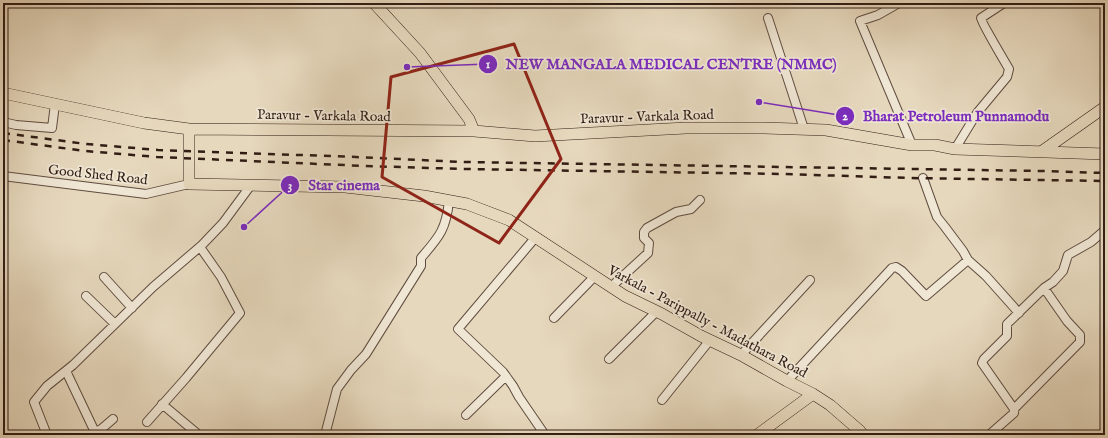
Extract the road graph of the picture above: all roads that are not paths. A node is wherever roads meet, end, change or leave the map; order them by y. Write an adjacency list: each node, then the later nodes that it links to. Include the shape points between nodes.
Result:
1 (374, 3): 11 (main road, via 420,52 469,119)
2 (899, 3): 12 (street, via 860,22)
3 (1004, 3): 13 (street, via 981,18 981,22 1009,69 1007,77 977,113)
4 (768, 18): 10 (street)
5 (3, 93): 6 (main road)
6 (55, 104): 8 (street, via 52,128); 9 (main road, via 144,123)
7 (1105, 108): 14 (main road)
8 (3, 122)
9 (189, 129): 11 (main road, Paravur - Varkala Road); 18 (main road)
10 (804, 129): 11 (main road, Paravur - Varkala Road, via 686,128 535,136); 12 (main road, Paravur - Varkala Road, via 826,130)
11 (474, 131)
12 (912, 145): 13 (main road, Paravur - Varkala Road, via 935,145)
13 (955, 149): 14 (main road, Paravur - Varkala Road)
14 (1041, 152): 15 (main road, Paravur - Varkala Road)
15 (1105, 154)
16 (3, 176): 18 (street, Good Shed Road, via 146,194)
17 (923, 178): 25 (street, via 937,216)
18 (189, 184): 19 (main road, Varkala - Parippally - Madathara Road)
19 (250, 185): 21 (main road, Varkala - Parippally - Madathara Road, via 345,187); 24 (street, via 223,223)
20 (700, 200): 29 (street, via 691,209 676,212 647,228 644,238 649,243 648,252)
21 (449, 201): 23 (main road, Varkala - Parippally - Madathara Road, via 467,204 509,220); 52 (street, via 448,216 441,235 421,258 421,266 366,354 337,389)
22 (1105, 230): 30 (street, via 1091,242 1068,255 1063,271)
23 (535, 238): 27 (main road, Varkala - Parippally - Madathara Road); 41 (street, via 458,329)
24 (200, 247): 32 (street); 45 (street, via 221,277 240,313)
25 (968, 260): 34 (street); 42 (street, via 926,296 902,271 896,267 892,268)
26 (104, 277): 32 (street)
27 (594, 277): 29 (main road, Varkala - Parippally - Madathara Road); 35 (street)
28 (810, 280): 38 (street)
29 (611, 287): 33 (main road, Varkala - Parippally - Madathara Road)
30 (1044, 288): 34 (street); 46 (street, via 1080,335 1080,342)
31 (86, 296): 36 (street)
32 (132, 308): 36 (street)
33 (657, 311): 37 (main road, Varkala - Parippally - Madathara Road); 39 (street)
34 (1019, 313): 46 (street, via 1008,324 1007,336 982,363)
35 (554, 318)
36 (115, 324): 40 (street)
37 (710, 340): 38 (main road, Varkala - Parippally - Madathara Road); 44 (street)
38 (741, 355): 42 (main road, Varkala - Parippally - Madathara Road)
39 (609, 359)
40 (66, 371): 48 (street, via 94,430 99,431); 50 (street, via 47,386 34,402)
41 (506, 376): 47 (street); 53 (street)
42 (787, 381): 43 (main road, Varkala - Parippally - Madathara Road)
43 (813, 394): 54 (main road); 55 (main road, Varkala - Parippally - Madathara Road, via 830,405)
44 (662, 400)
45 (162, 404): 49 (street); 51 (street)
46 (1014, 409): 56 (street, via 1014,413)
47 (466, 415)
48 (113, 419)
49 (147, 422)
50 (47, 435)
51 (199, 435)
52 (325, 435)
53 (545, 435)
54 (757, 435)
55 (864, 435)
56 (989, 435)

